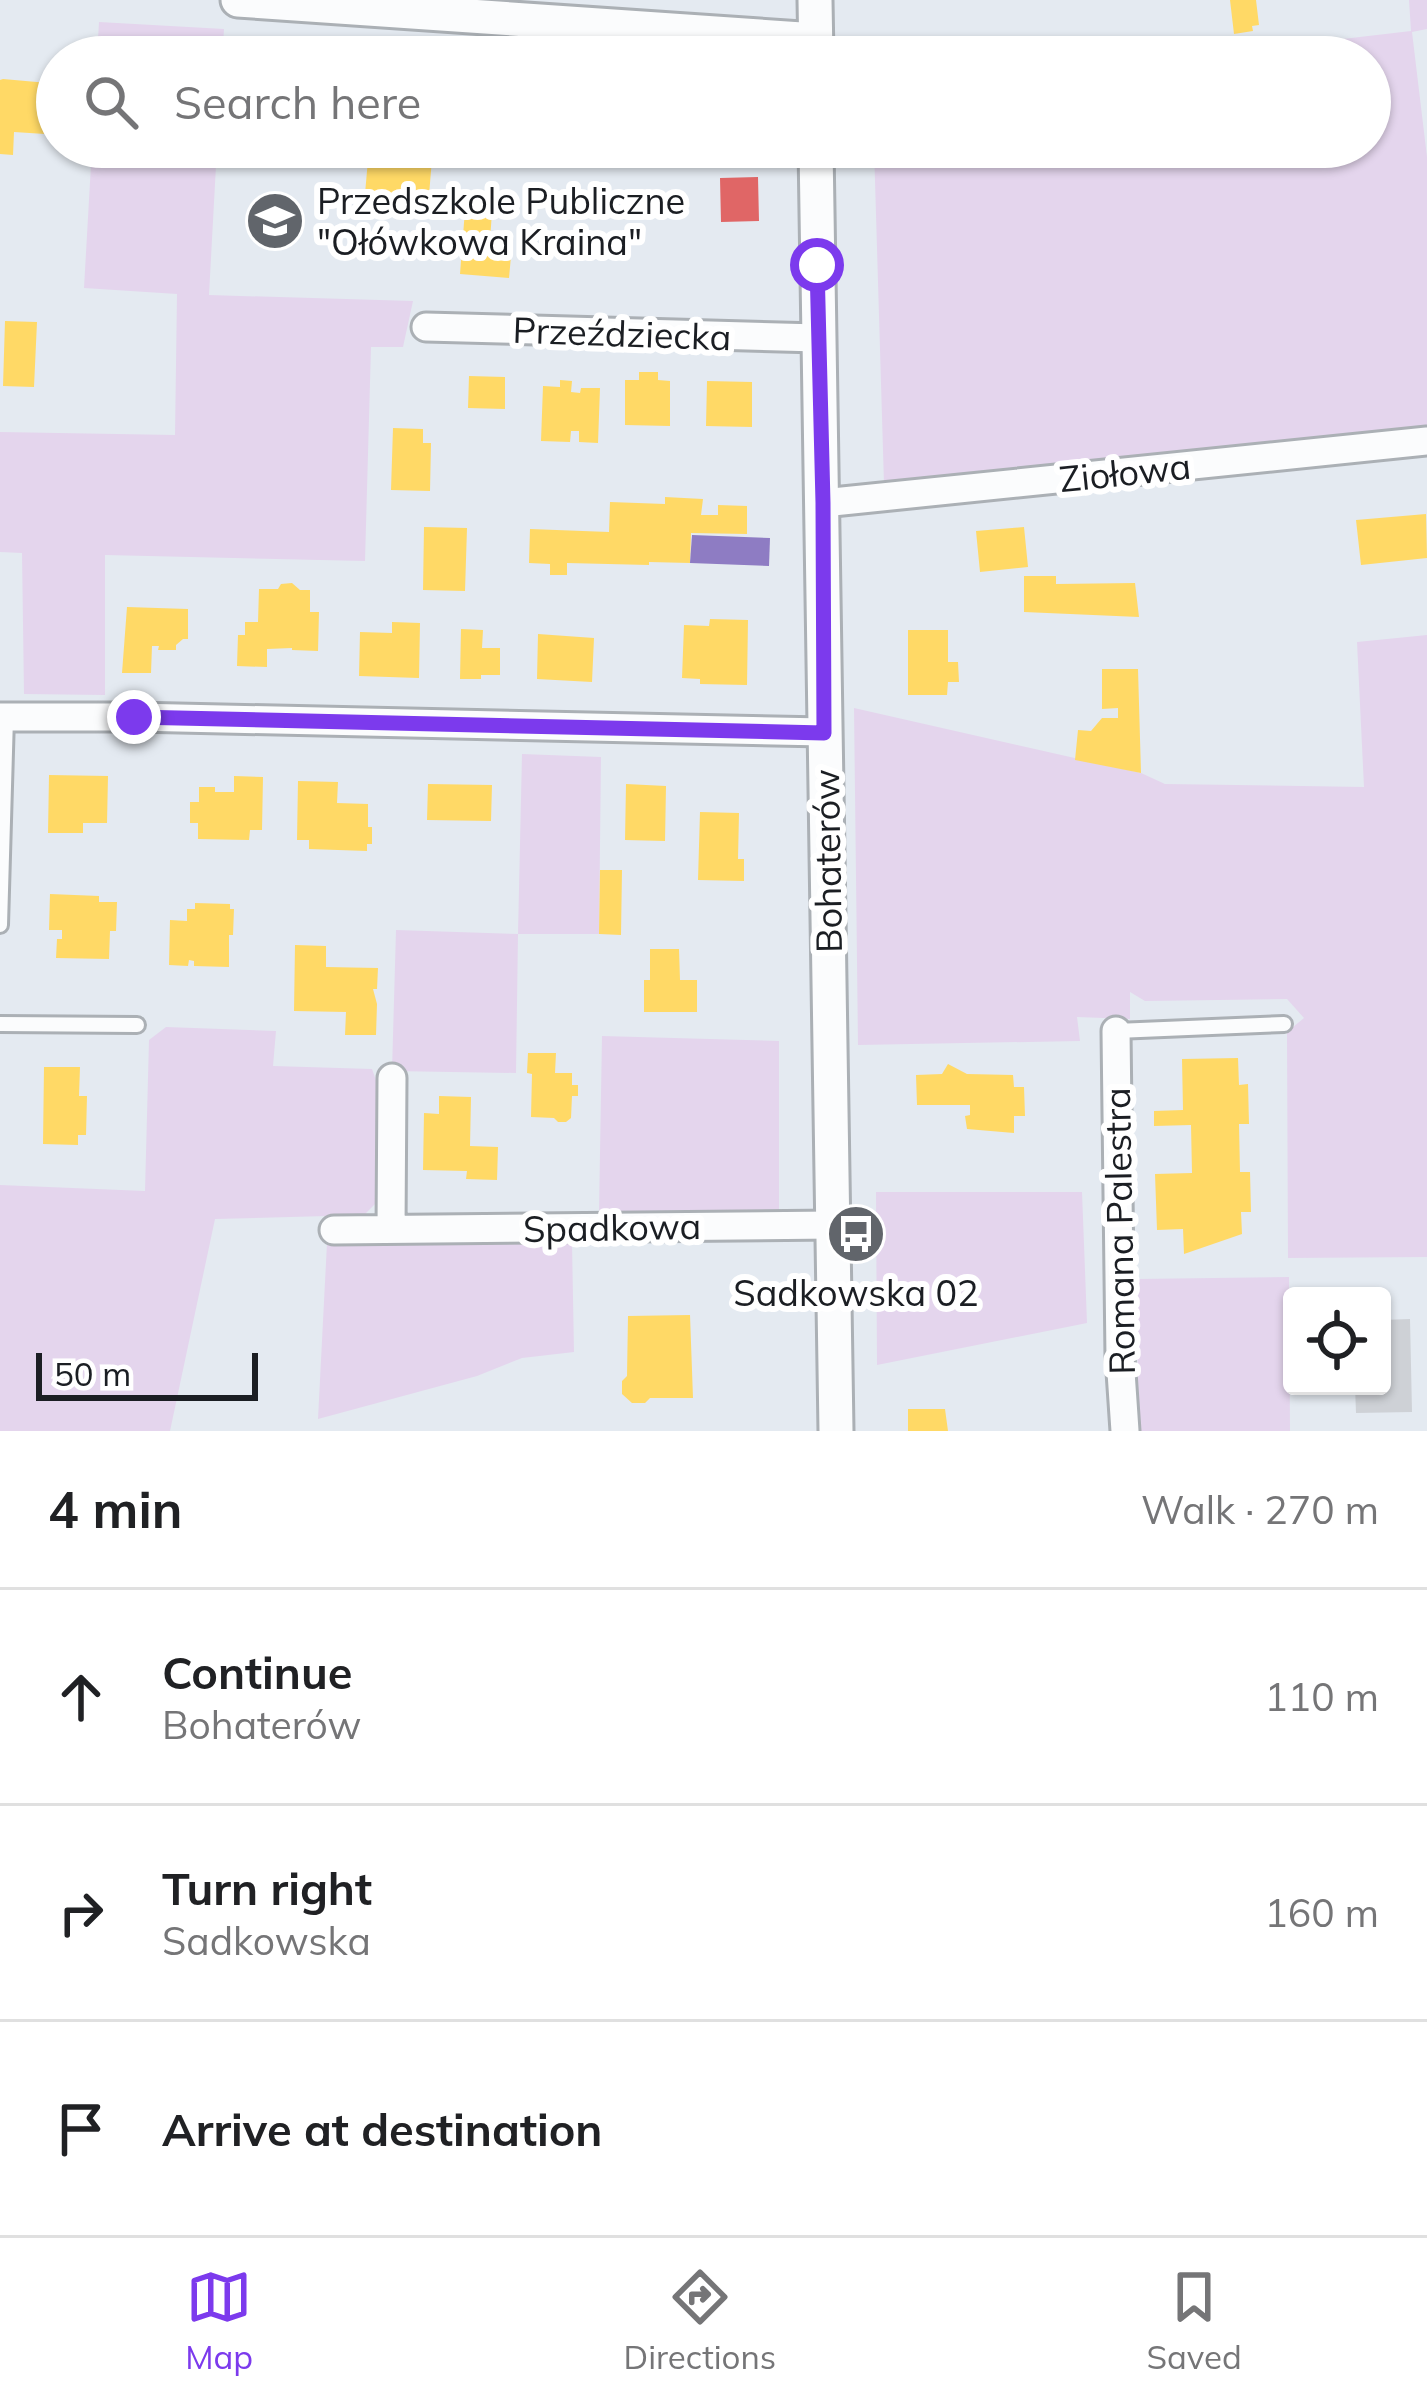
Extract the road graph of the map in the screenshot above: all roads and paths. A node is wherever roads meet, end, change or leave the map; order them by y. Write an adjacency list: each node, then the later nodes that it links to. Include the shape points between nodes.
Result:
1 (238, 0): 3 (street)
2 (815, 0): 4 (street)
3 (672, 36)
4 (816, 36)
5 (816, 168): 7 (street, Bohaterów)
6 (425, 327): 7 (street, Przeździecka)
7 (818, 338): 9 (street, Bohaterów)
8 (1427, 441): 9 (street, Ziołowa)
9 (823, 503): 11 (street, Bohaterów)
10 (3, 717): 11 (street); 12 (lane)
11 (824, 733): 18 (street, Bohaterów)
12 (0, 925)
13 (0, 1024): 15 (lane)
14 (1284, 1024): 16 (lane)
15 (137, 1025)
16 (1116, 1031): 22 (street, Romana Palestra)
17 (392, 1078): 19 (street)
18 (833, 1225): 19 (street, Spadkowa); 21 (street, Bohaterów)
19 (391, 1228): 20 (street, Spadkowa)
20 (334, 1230)
21 (836, 1431)
22 (1125, 1431)

